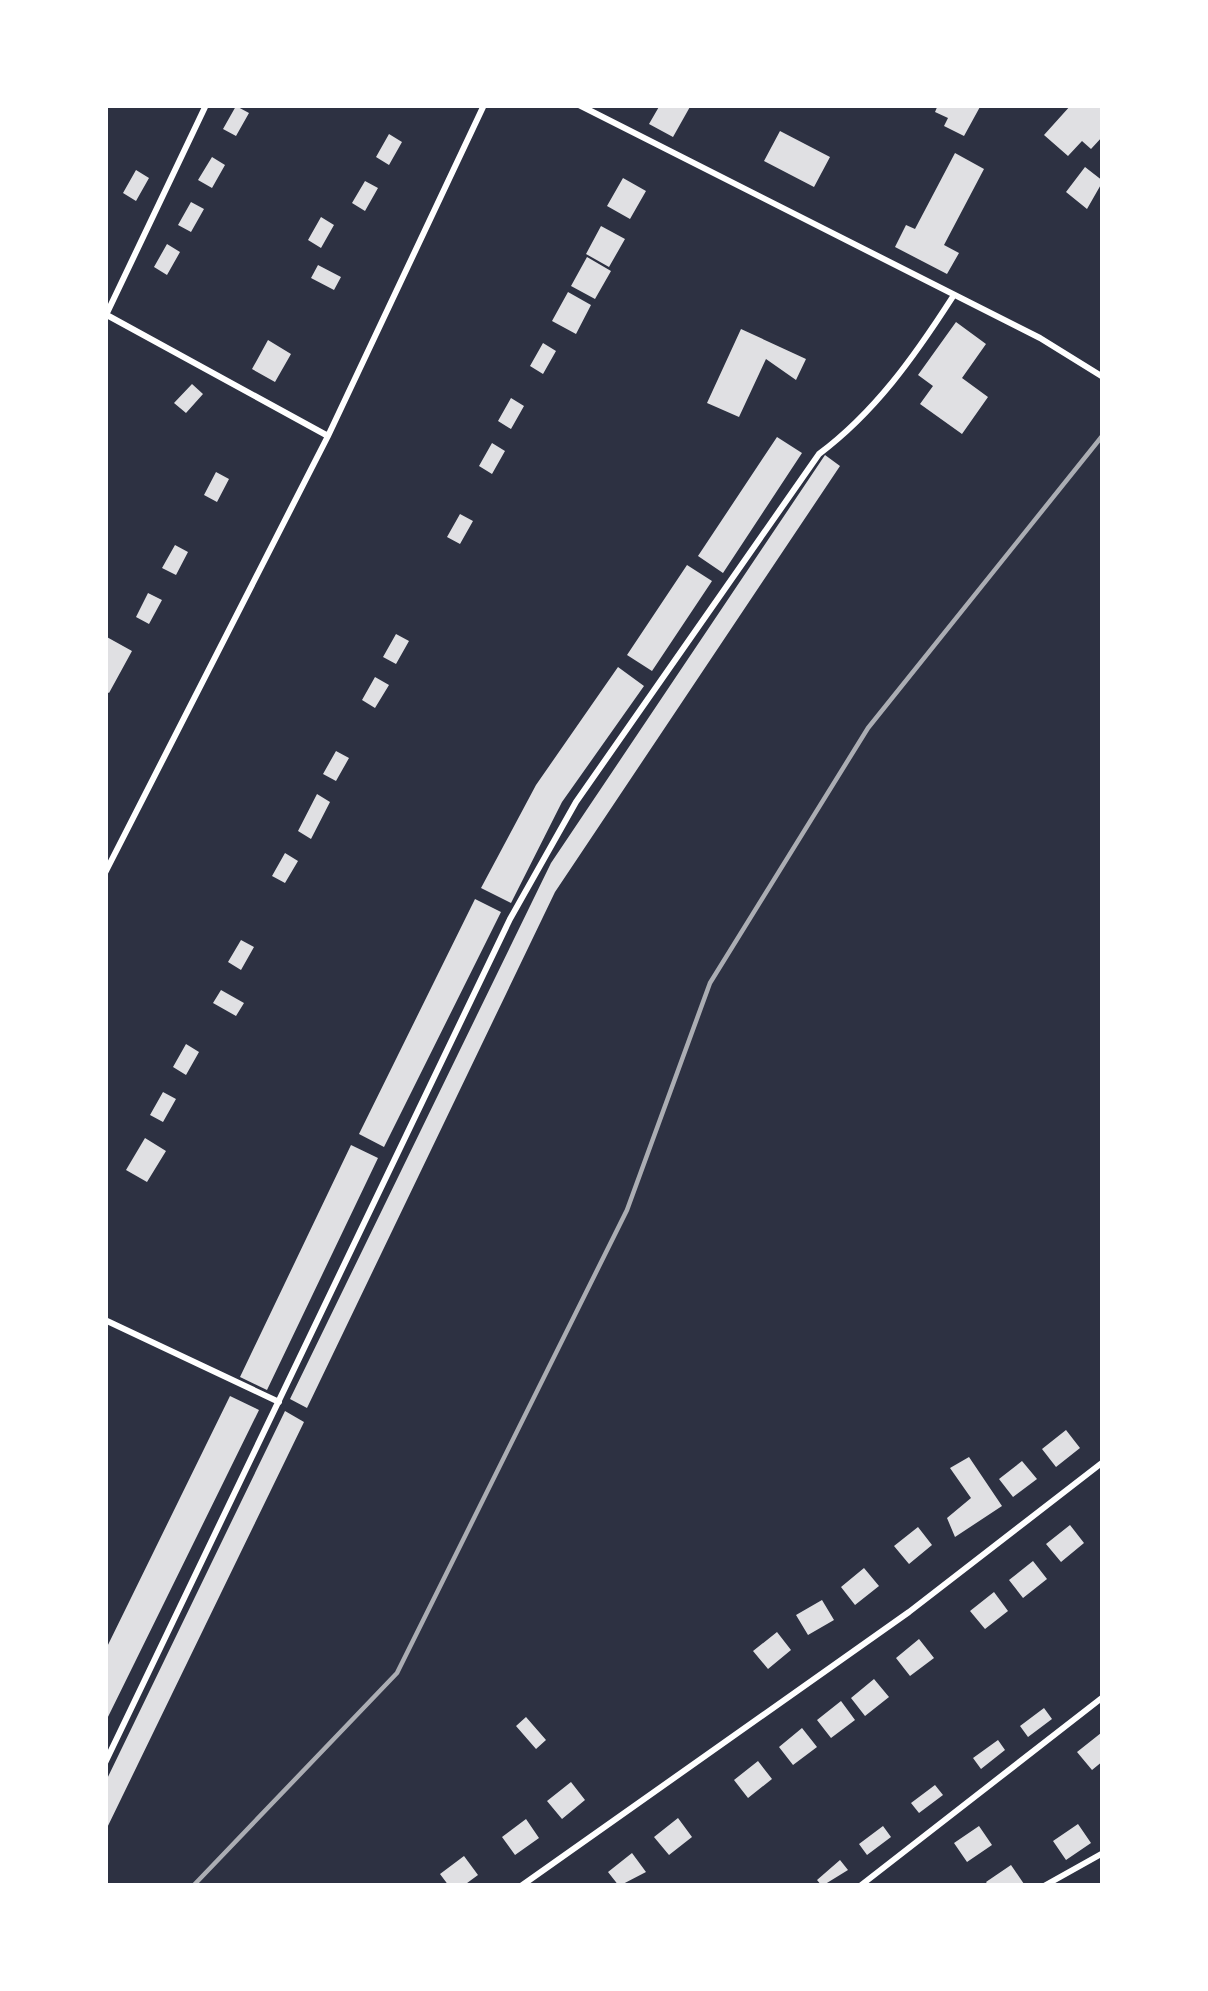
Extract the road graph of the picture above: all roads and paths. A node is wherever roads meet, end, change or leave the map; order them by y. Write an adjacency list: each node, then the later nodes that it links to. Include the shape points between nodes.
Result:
1 (206, 105): 5 (street)
2 (484, 105): 7 (street)
3 (579, 105): 4 (street)
4 (952, 298): 6 (street); 10 (street, via 900,374 819,454 576,802 510,919)
5 (105, 315): 7 (street)
6 (1103, 377)
7 (328, 436): 8 (street)
8 (105, 873)
9 (105, 1320): 10 (street)
10 (279, 1402): 13 (street)
11 (1103, 1462): 15 (street, via 909,1612)
12 (1103, 1697): 16 (street)
13 (105, 1763)
14 (1103, 1853): 17 (street)
15 (521, 1886)
16 (860, 1886)
17 (1044, 1886)

